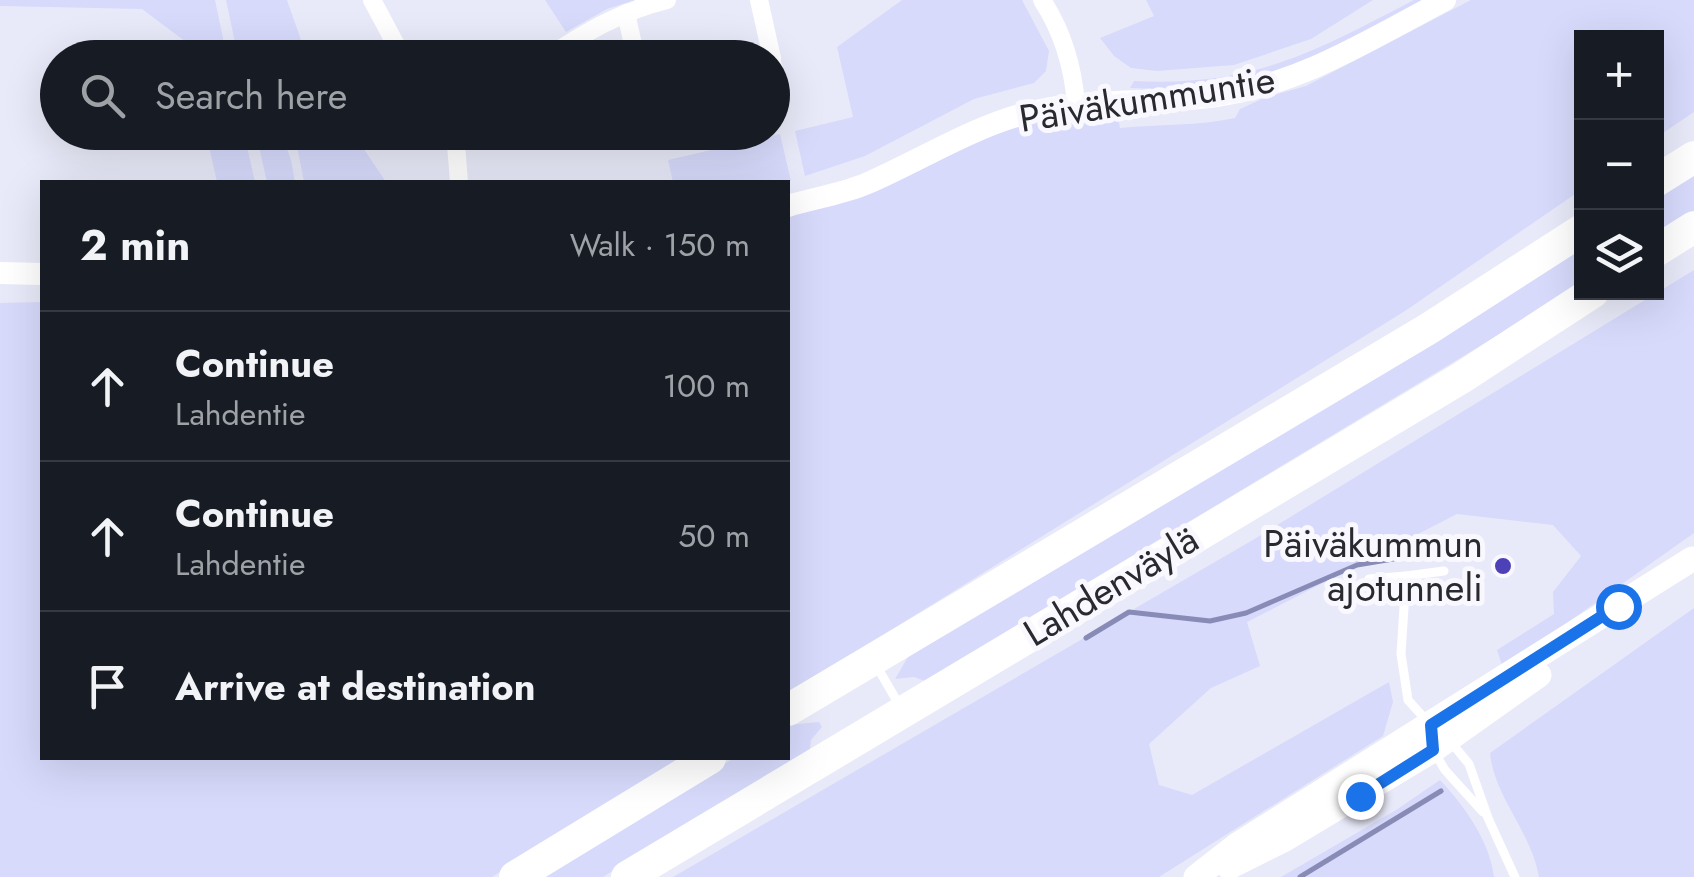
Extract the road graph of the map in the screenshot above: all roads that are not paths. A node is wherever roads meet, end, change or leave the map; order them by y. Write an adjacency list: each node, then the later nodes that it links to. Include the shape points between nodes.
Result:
1 (372, 0): 7 (street)
2 (667, 0): 6 (street)
3 (760, 0): 10 (street)
4 (1042, 0): 11 (street, via 1063,40)
5 (1445, 0): 11 (street, Päiväkummuntie, via 1303,74 1258,87 1216,96)
6 (626, 13): 8 (street); 9 (street)
7 (393, 40)
8 (574, 40)
9 (632, 40)
10 (768, 40)
11 (1076, 104): 16 (street, Päiväkummuntie, via 987,126 866,184)
12 (456, 150): 15 (street)
13 (1694, 157): 14 (highway)
14 (1664, 176)
15 (458, 180)
16 (790, 205)
17 (1694, 227): 19 (highway)
18 (1574, 235): 27 (highway, Lahdenväylä, via 1428,329)
19 (1664, 246)
20 (0, 273): 21 (street)
21 (40, 274)
22 (1581, 300): 29 (highway, Lahdenväylä)
23 (1693, 558): 30 (main road)
24 (1444, 571): 25 (lane)
25 (1406, 576): 26 (lane); 30 (lane, via 1401,654 1408,700)
26 (1369, 578)
27 (872, 658): 28 (highway, Lahdenväylä); 29 (lane)
28 (790, 709)
29 (902, 710): 34 (highway, Lahdenväylä)
30 (1438, 739): 32 (lane, via 1446,770); 32 (lane, via 1469,764); 35 (main road, via 1238,845); 36 (main road, via 1286,838)
31 (707, 760): 33 (highway)
32 (1488, 818): 37 (lane)
33 (515, 877)
34 (627, 877)
35 (1196, 877)
36 (1205, 877)
37 (1515, 877)

